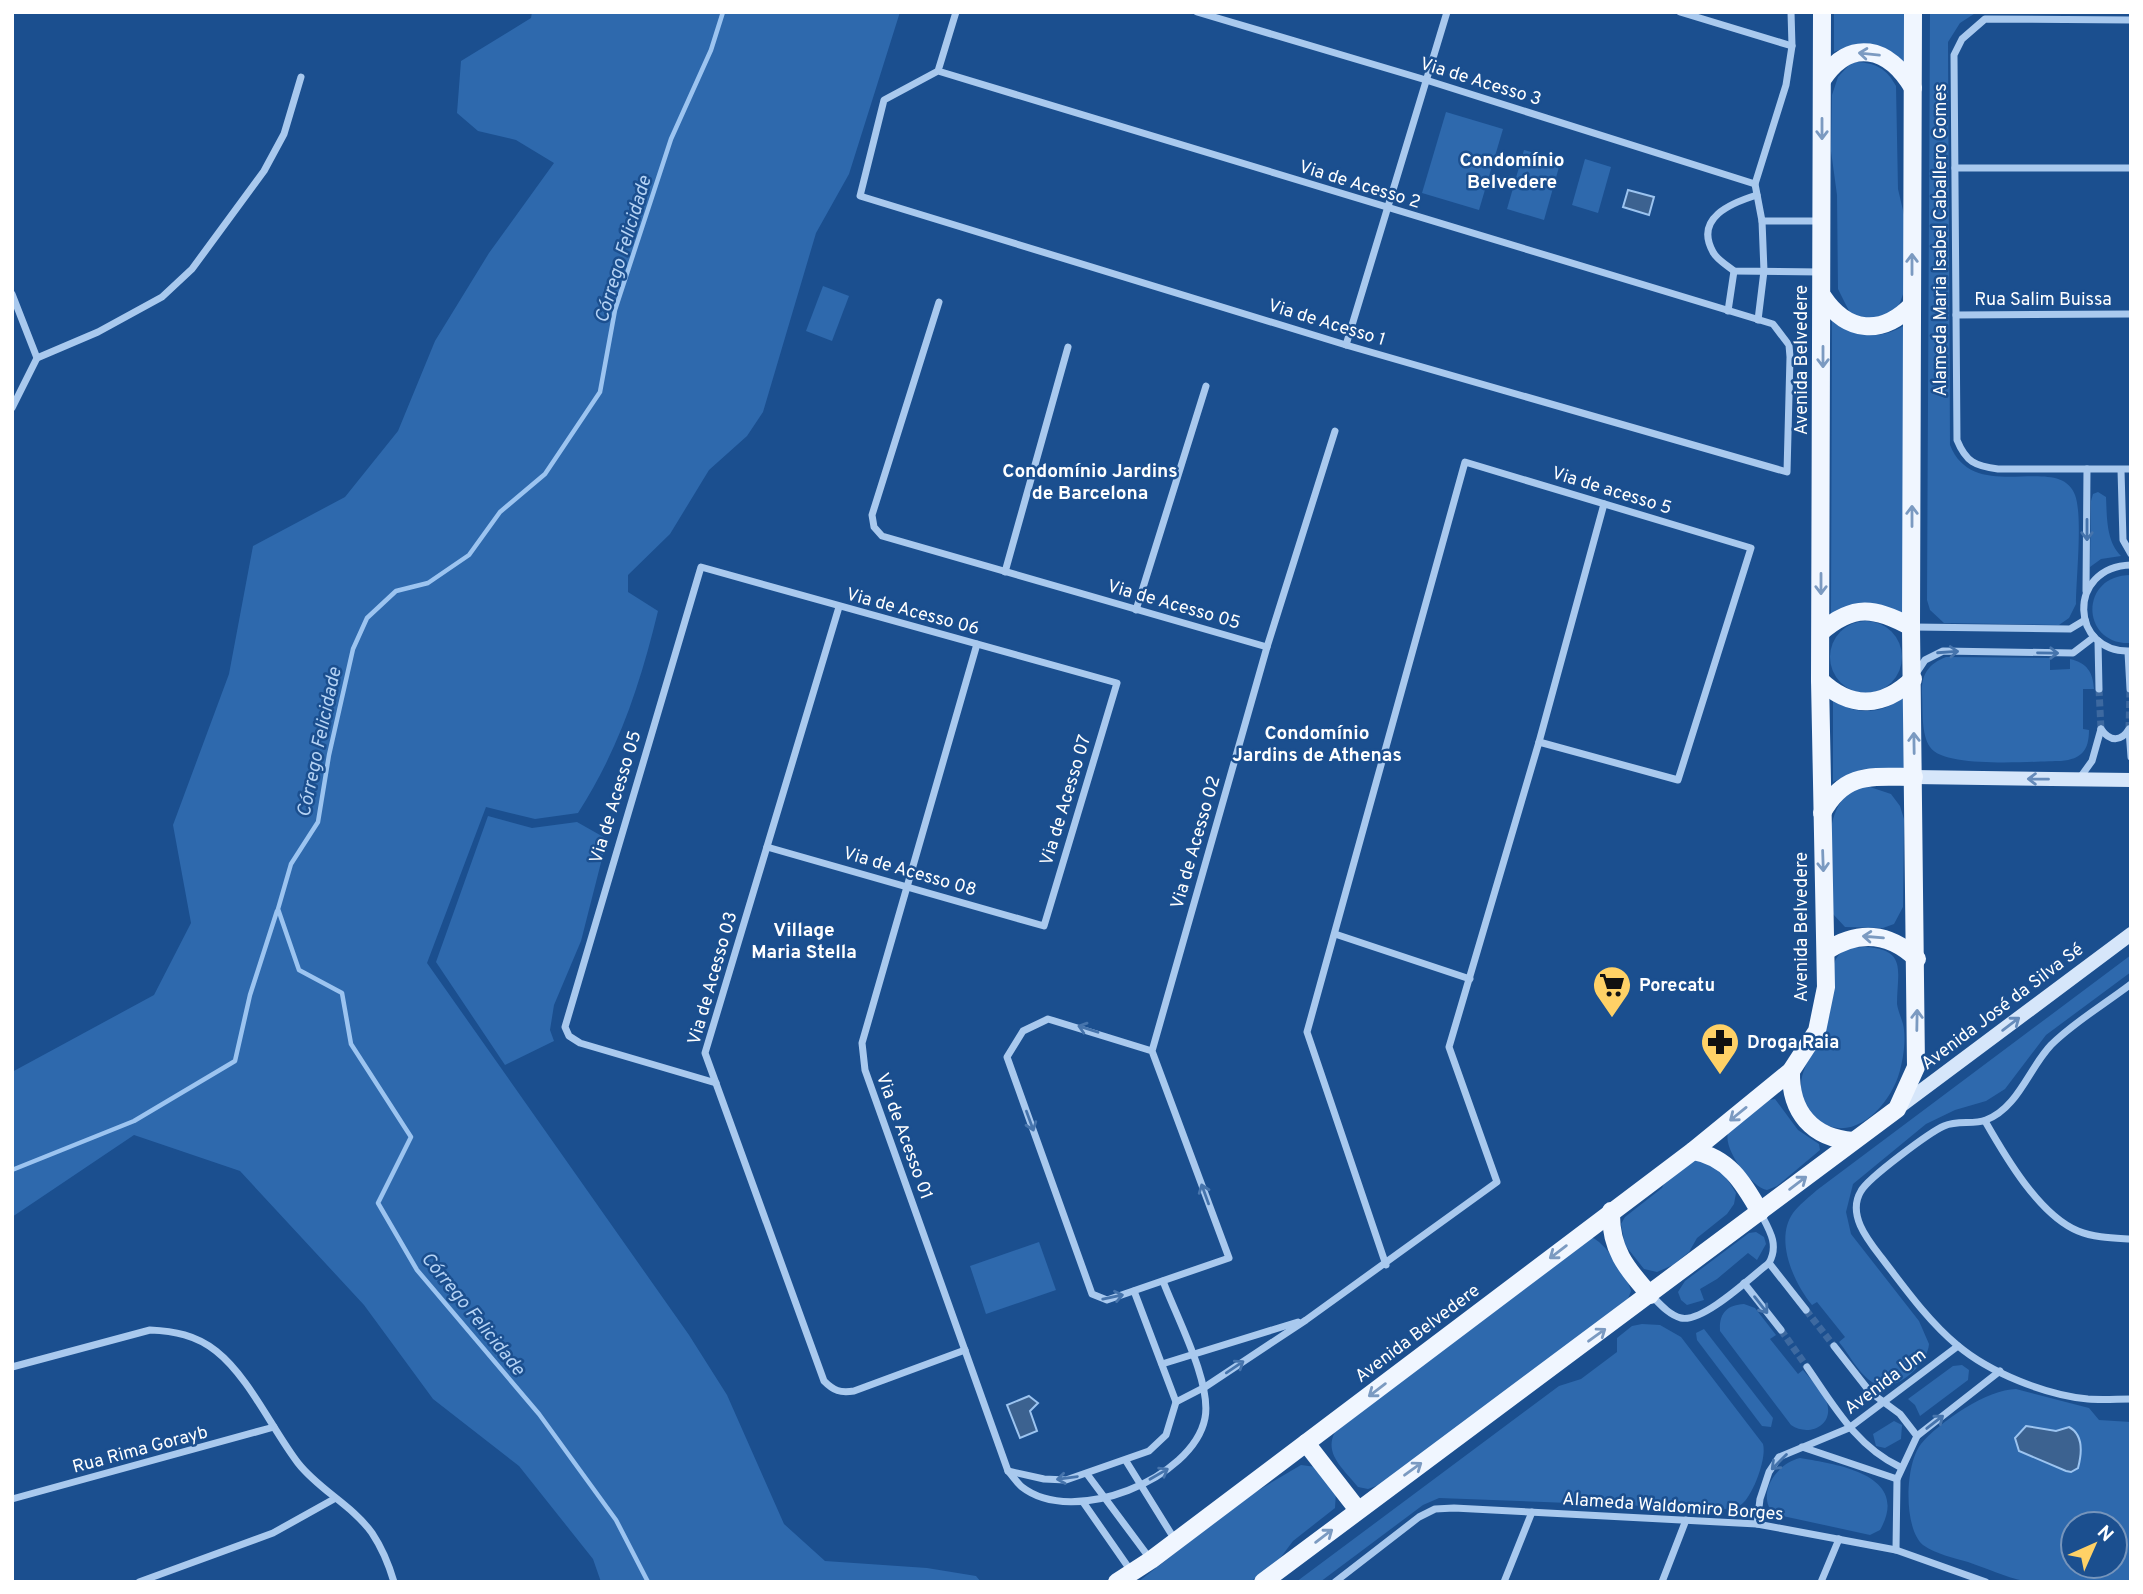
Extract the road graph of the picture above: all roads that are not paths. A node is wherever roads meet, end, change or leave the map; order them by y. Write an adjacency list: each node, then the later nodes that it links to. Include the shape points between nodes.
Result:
1 (956, 12): 11 (street)
2 (1197, 12): 13 (street, Via de Acesso 3)
3 (1447, 12): 13 (street)
4 (1680, 12): 10 (street)
5 (1791, 12): 10 (street)
6 (1822, 12): 14 (main road, Avenida Belvedere)
7 (1913, 12): 15 (main road)
8 (2107, 16): 9 (street); 16 (street, Alameda Maria Isabel Caballero Gomes, via 1985,19 1972,27 1954,54)
9 (2131, 20)
10 (1792, 46): 18 (street, via 1786,85)
11 (938, 71): 20 (street, Via de Acesso 2); 34 (street, Via de Acesso 1, via 884,100 860,196)
12 (301, 77): 36 (street, via 284,134 264,170 191,269 162,297)
13 (1426, 80): 18 (street, Via de Acesso 3); 20 (street)
14 (1822, 80): 15 (main road, one-way to 14, via 1893,62 1861,52 1831,66); 22 (main road, Avenida Belvedere, one-way to 22)
15 (1913, 88): 29 (main road, one-way to 15)
16 (1955, 168): 17 (street); 32 (street, Alameda Maria Isabel Caballero Gomes)
17 (2131, 168)
18 (1755, 184): 19 (street)
19 (1757, 195): 21 (street); 23 (street, via 1728,204 1714,216 1708,233 1713,253)
20 (1387, 209): 30 (street, Via de Acesso 2); 34 (street)
21 (1762, 221): 22 (street); 24 (street)
22 (1822, 221): 25 (main road, Avenida Belvedere)
23 (1734, 271): 24 (street); 30 (street)
24 (1764, 271): 25 (street); 33 (street)
25 (1822, 272): 27 (main road, Avenida Belvedere)
26 (12, 294): 36 (street)
27 (1823, 297): 29 (main road, via 1848,323 1866,327 1901,317); 54 (main road, Avenida Belvedere, one-way to 54)
28 (939, 302): 48 (street, Via de Acesso 05, via 872,515 874,527 893,540)
29 (1912, 305): 53 (main road, one-way to 29)
30 (1728, 311): 33 (street, Via de Acesso 2)
31 (2131, 314): 32 (street, Rua Salim Buissa)
32 (1956, 315): 40 (street, Alameda Maria Isabel Caballero Gomes, via 1957,440 1964,457 1976,467)
33 (1758, 320): 43 (street, Via de Acesso 2, via 1773,324 1789,345)
34 (1346, 345): 43 (street, Via de Acesso 1)
35 (1068, 347): 48 (street)
36 (37, 358): 38 (street)
37 (1206, 386): 51 (street)
38 (12, 408)
39 (1335, 431): 57 (street, Via de Acesso 02)
40 (2087, 469): 42 (street); 49 (street, one-way to 49)
41 (2131, 469): 42 (street)
42 (2121, 470): 45 (street, via 2123,540)
43 (1787, 472)
44 (1604, 504): 65 (street); 65 (street, Via de acesso 5, via 1751,548 1678,780); 74 (street, Via de acesso 5, via 1465,462)
45 (2131, 554)
46 (2131, 565): 49 (street, via 2105,571)
47 (701, 566): 50 (street, Via de Acesso 06); 82 (street, Via de Acesso 05, via 565,1027 569,1036 592,1047)
48 (1005, 572): 51 (street, Via de Acesso 05)
49 (2086, 591): 52 (street)
50 (839, 607): 56 (street, Via de Acesso 06); 71 (street, Via de Acesso 03)
51 (1136, 610): 57 (street, Via de Acesso 05)
52 (2085, 620): 53 (street, via 2070,629); 55 (street)
53 (1911, 627): 54 (main road, via 1875,611 1855,611); 59 (main road)
54 (1821, 632): 60 (main road, Avenida Belvedere)
55 (2096, 639): 58 (street, via 2107,647); 59 (street, one-way to 55, via 1925,660 1943,651 2073,653); 62 (street)
56 (977, 644): 61 (street, Via de Acesso 06); 72 (street, Via de Acesso 01)
57 (1267, 648): 80 (street, Via de Acesso 02)
58 (2130, 651): 63 (street)
59 (1913, 679): 60 (main road, via 1884,700 1866,703 1833,693); 67 (main road, one-way to 59)
60 (1820, 680): 70 (main road, Avenida Belvedere)
61 (1116, 683): 73 (street, Via de Acesso 07)
62 (2099, 689)
63 (2130, 689)
64 (2129, 729): 66 (street); 68 (street, via 2115,740 2101,729 2092,761)
65 (1539, 742): 78 (street)
66 (2131, 757)
67 (1914, 777): 68 (main road, one-way to 67); 70 (main road, via 1865,777 1846,783 1831,796); 77 (main road)
68 (2078, 779): 69 (main road)
69 (2131, 780)
70 (1821, 814): 76 (main road, Avenida Belvedere, one-way to 76)
71 (768, 847): 72 (street, Via de Acesso 08); 82 (street, Via de Acesso 03, via 705,1053)
72 (908, 887): 73 (street, Via de Acesso 08); 101 (street, Via de Acesso 01, via 862,1042 864,1061)
73 (1044, 926)
74 (1335, 934): 78 (street); 91 (street, via 1307,1032)
75 (2131, 934): 83 (main road, Avenida José da Silva Sé, one-way to 75)
76 (1826, 951): 77 (main road, one-way to 76, via 1894,941 1866,935 1844,940); 81 (main road, Avenida Belvedere, via 1826,987 1817,1031)
77 (1917, 959): 83 (main road, one-way to 77, via 1916,1067)
78 (1470, 979): 91 (street, via 1449,1047 1497,1182)
79 (2131, 984): 84 (street, via 2050,1046 2023,1087)
80 (1152, 1051): 92 (street, one-way to 80, via 1229,1258); 94 (street, one-way to 94, via 1048,1019 1023,1031 1007,1057 1092,1294 1107,1300)
81 (1791, 1071): 85 (main road, via 1795,1106 1805,1121 1835,1140); 86 (main road, Avenida Belvedere, one-way to 86)
82 (716, 1083): 101 (street, Via de Acesso 03, via 824,1381 832,1390 854,1391)
83 (1897, 1108): 85 (main road)
84 (1985, 1121): 89 (street, via 2018,1174 2047,1208 2076,1231); 100 (street, via 1942,1127 1875,1176 1856,1203 1866,1237 1915,1301)
85 (1853, 1141): 88 (main road, one-way to 85)
86 (1693, 1152): 87 (main road, Avenida Belvedere); 88 (main road, via 1727,1164)
87 (1611, 1212): 95 (main road, via 1610,1235 1615,1247); 114 (main road, Avenida Belvedere, one-way to 114)
88 (1760, 1212): 90 (street, via 1775,1246); 95 (main road)
89 (2131, 1238)
90 (1769, 1263): 93 (street); 96 (street)
91 (1386, 1265): 97 (street)
92 (1163, 1281): 94 (street); 102 (street)
93 (1744, 1283): 95 (street, via 1700,1315 1684,1319 1672,1315); 98 (street, one-way to 98)
94 (1134, 1291): 103 (street)
95 (1650, 1295): 126 (main road, one-way to 95)
96 (1806, 1310)
97 (1306, 1320): 102 (street); 107 (street, one-way to 97)
98 (1781, 1331)
99 (1833, 1346): 110 (street, via 1870,1392)
100 (1958, 1346): 106 (street); 110 (street, Avenida Um)
101 (965, 1350): 118 (street, Via de Acesso 01)
102 (1190, 1353): 103 (street); 107 (street)
103 (1162, 1364): 109 (street)
104 (12, 1367): 111 (street, via 150,1331 173,1331 215,1350)
105 (1807, 1367): 112 (street)
106 (2000, 1371): 108 (street, via 2088,1399); 113 (street, one-way to 106)
107 (1205, 1387): 109 (street); 121 (street, one-way to 107, via 1181,1461 1200,1436)
108 (2131, 1399)
109 (1176, 1402): 116 (street, via 1166,1435 1149,1451)
110 (1884, 1402): 112 (street, Avenida Um); 113 (street, via 1906,1419)
111 (274, 1427): 123 (street, Rua Rima Gorayb); 124 (street, via 312,1479)
112 (1849, 1428): 115 (street, Avenida Um); 117 (street, via 1877,1456)
113 (1917, 1436): 117 (street)
114 (1306, 1443): 126 (main road); 131 (main road, Avenida Belvedere)
115 (1802, 1447): 120 (street); 129 (street, Avenida Um, one-way to 129, via 1779,1457 1769,1472)
116 (1126, 1461): 119 (street); 121 (street)
117 (1900, 1467): 120 (street)
118 (1008, 1471): 119 (street, one-way to 118, via 1066,1480); 125 (street, via 1023,1488 1046,1498)
119 (1087, 1474): 122 (street)
120 (1897, 1479): 132 (street)
121 (1140, 1484): 122 (street); 131 (street)
122 (1104, 1498): 125 (street); 133 (street)
123 (12, 1499)
124 (334, 1499): 136 (street, via 273,1533); 137 (street, via 372,1532)
125 (1083, 1502): 134 (street)
126 (1358, 1510): 138 (main road, one-way to 126)
127 (1532, 1512): 128 (street, Alameda Waldomiro Borges); 139 (street, Alameda Waldomiro Borges, via 1435,1509); 140 (street)
128 (1686, 1520): 129 (street, Alameda Waldomiro Borges); 141 (street)
129 (1757, 1524): 130 (street, Alameda Waldomiro Borges)
130 (1839, 1539): 132 (street, Alameda Waldomiro Borges); 142 (street)
131 (1175, 1541): 133 (main road, Avenida Belvedere)
132 (1896, 1550): 135 (street, Alameda Waldomiro Borges)
133 (1151, 1560): 134 (main road, Avenida Belvedere)
134 (1124, 1577)
135 (1981, 1581)
136 (139, 1582)
137 (394, 1582)
138 (1263, 1582)
139 (1335, 1582)
140 (1504, 1582)
141 (1662, 1582)
142 (1821, 1582)

